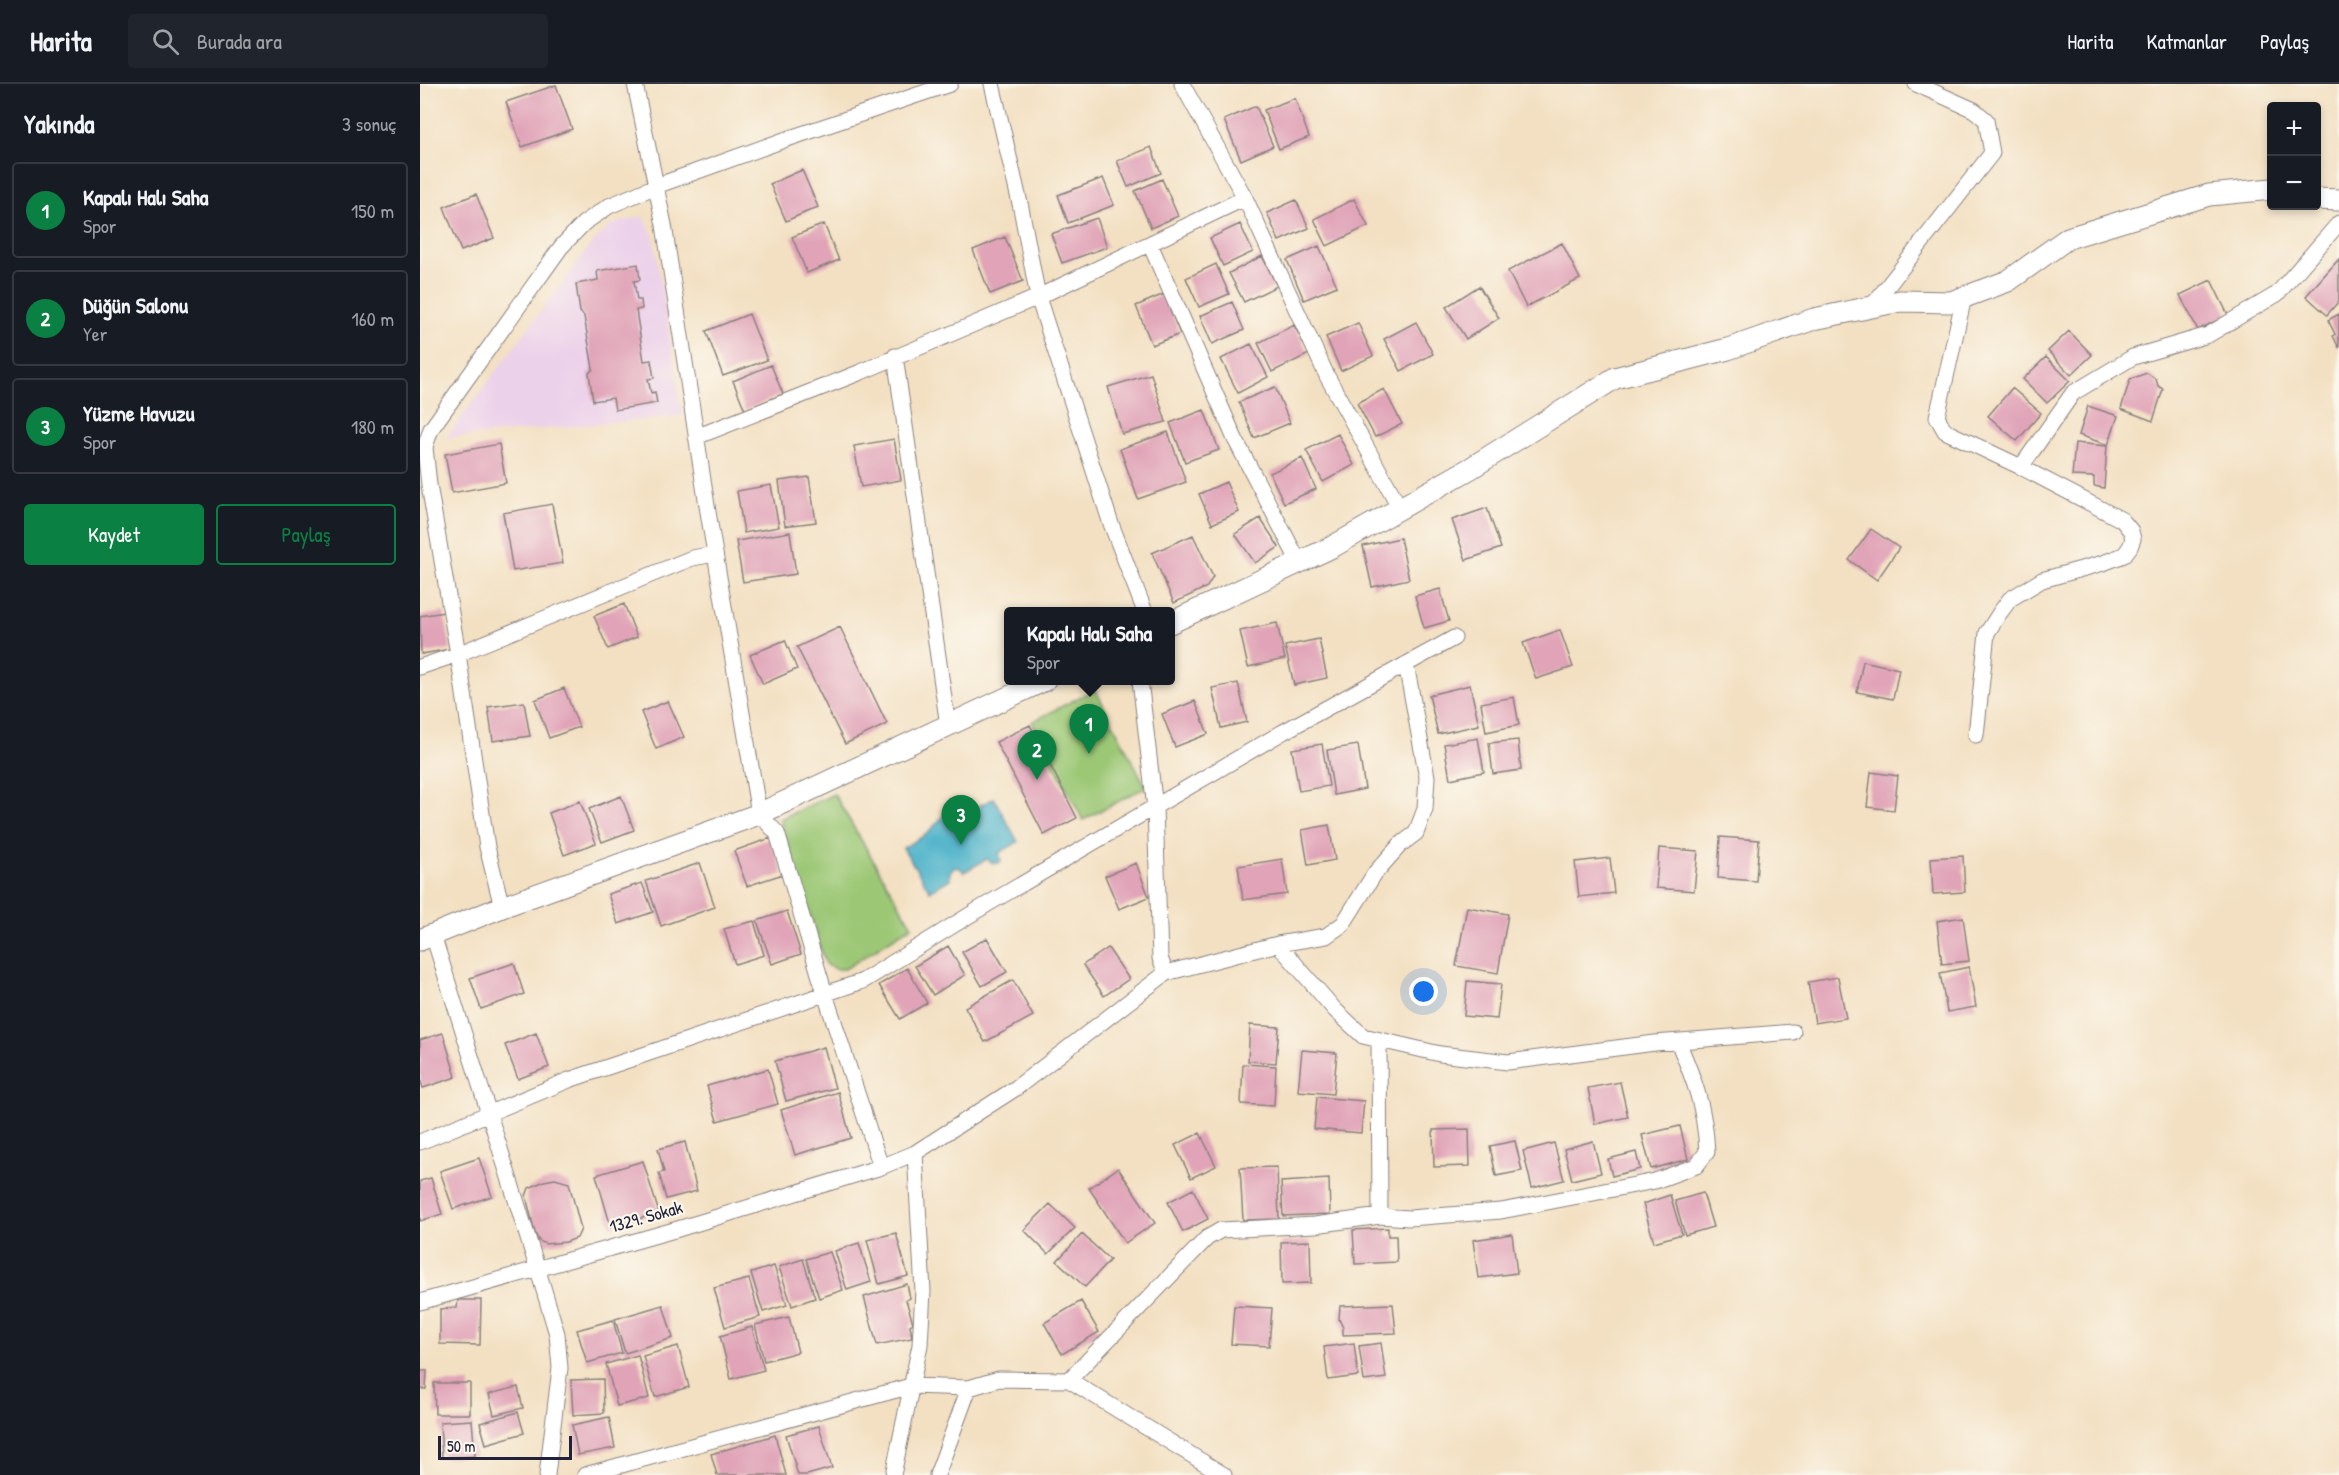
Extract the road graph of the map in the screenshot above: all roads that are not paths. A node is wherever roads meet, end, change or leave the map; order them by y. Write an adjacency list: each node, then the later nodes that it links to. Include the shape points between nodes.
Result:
1 (635, 84): 6 (street)
2 (950, 84): 6 (street)
3 (992, 84): 13 (street)
4 (1182, 84): 8 (street)
5 (1916, 84): 15 (street, via 1974,110 1986,120 1992,153)
6 (656, 186): 17 (street); 25 (street, via 609,206 584,223 561,247 432,429 425,447 429,485)
7 (2267, 189): 14 (street, via 2209,195 2068,238 2008,280)
8 (1245, 198): 12 (street); 19 (street, via 1327,376)
9 (2321, 199): 10 (street)
10 (2339, 200)
11 (2339, 223): 18 (street, via 2277,294 2208,335 2133,357 2073,393)
12 (1150, 244): 13 (street); 21 (street, via 1235,439)
13 (1038, 297): 16 (street); 22 (street, via 1103,499)
14 (1957, 299): 15 (street, via 1900,300); 18 (street, via 1937,417 1945,431)
15 (1872, 306): 19 (street, via 1814,319 1728,349 1616,378)
16 (895, 356): 17 (street); 30 (street)
17 (696, 437): 20 (street)
18 (2021, 467): 31 (street, via 2122,520 2133,539 2124,555 2042,580 2010,599 1987,633)
19 (1400, 508): 21 (street)
20 (715, 554): 25 (street, via 692,558); 33 (street)
21 (1299, 562): 23 (street)
22 (1143, 607)
23 (1175, 621)
24 (1454, 638): 26 (street)
25 (458, 654): 27 (street); 34 (street, via 487,847)
26 (1406, 664): 32 (street); 36 (street, via 1428,777 1425,810 1416,833 1375,873 1343,924 1326,936)
27 (420, 667)
28 (1036, 685): 30 (street)
29 (1140, 685): 32 (street)
30 (948, 726): 33 (street)
31 (1976, 735)
32 (1155, 808): 37 (street, via 1160,958); 38 (street, via 863,981)
33 (759, 814): 34 (street); 38 (street, via 777,833)
34 (502, 907): 35 (street)
35 (426, 938): 42 (street)
36 (1278, 944): 37 (street); 40 (street, via 1335,1010 1363,1036)
37 (1166, 973): 44 (street, 1329. Sokak, via 1016,1089)
38 (825, 994): 42 (street, via 569,1080); 45 (street)
39 (1793, 1032): 41 (street)
40 (1378, 1041): 41 (street, via 1508,1062); 46 (street)
41 (1678, 1042): 46 (street, via 1696,1083 1706,1126 1707,1152 1696,1166 1654,1180 1501,1211 1409,1218)
42 (488, 1113): 43 (street); 47 (street)
43 (420, 1142)
44 (915, 1153): 45 (street, 1329. Sokak); 50 (street, via 923,1292 920,1345)
45 (881, 1167): 47 (street, 1329. Sokak)
46 (1380, 1216): 49 (street, via 1315,1225 1221,1230 1207,1238)
47 (537, 1267): 48 (street, 1329. Sokak); 52 (street, via 557,1334 560,1368)
48 (420, 1302)
49 (1069, 1380): 51 (street, via 999,1379); 56 (street)
50 (911, 1386): 51 (street); 53 (street); 54 (street)
51 (969, 1388): 55 (street)
52 (547, 1475)
53 (585, 1475)
54 (893, 1475)
55 (937, 1475)
56 (1224, 1475)

